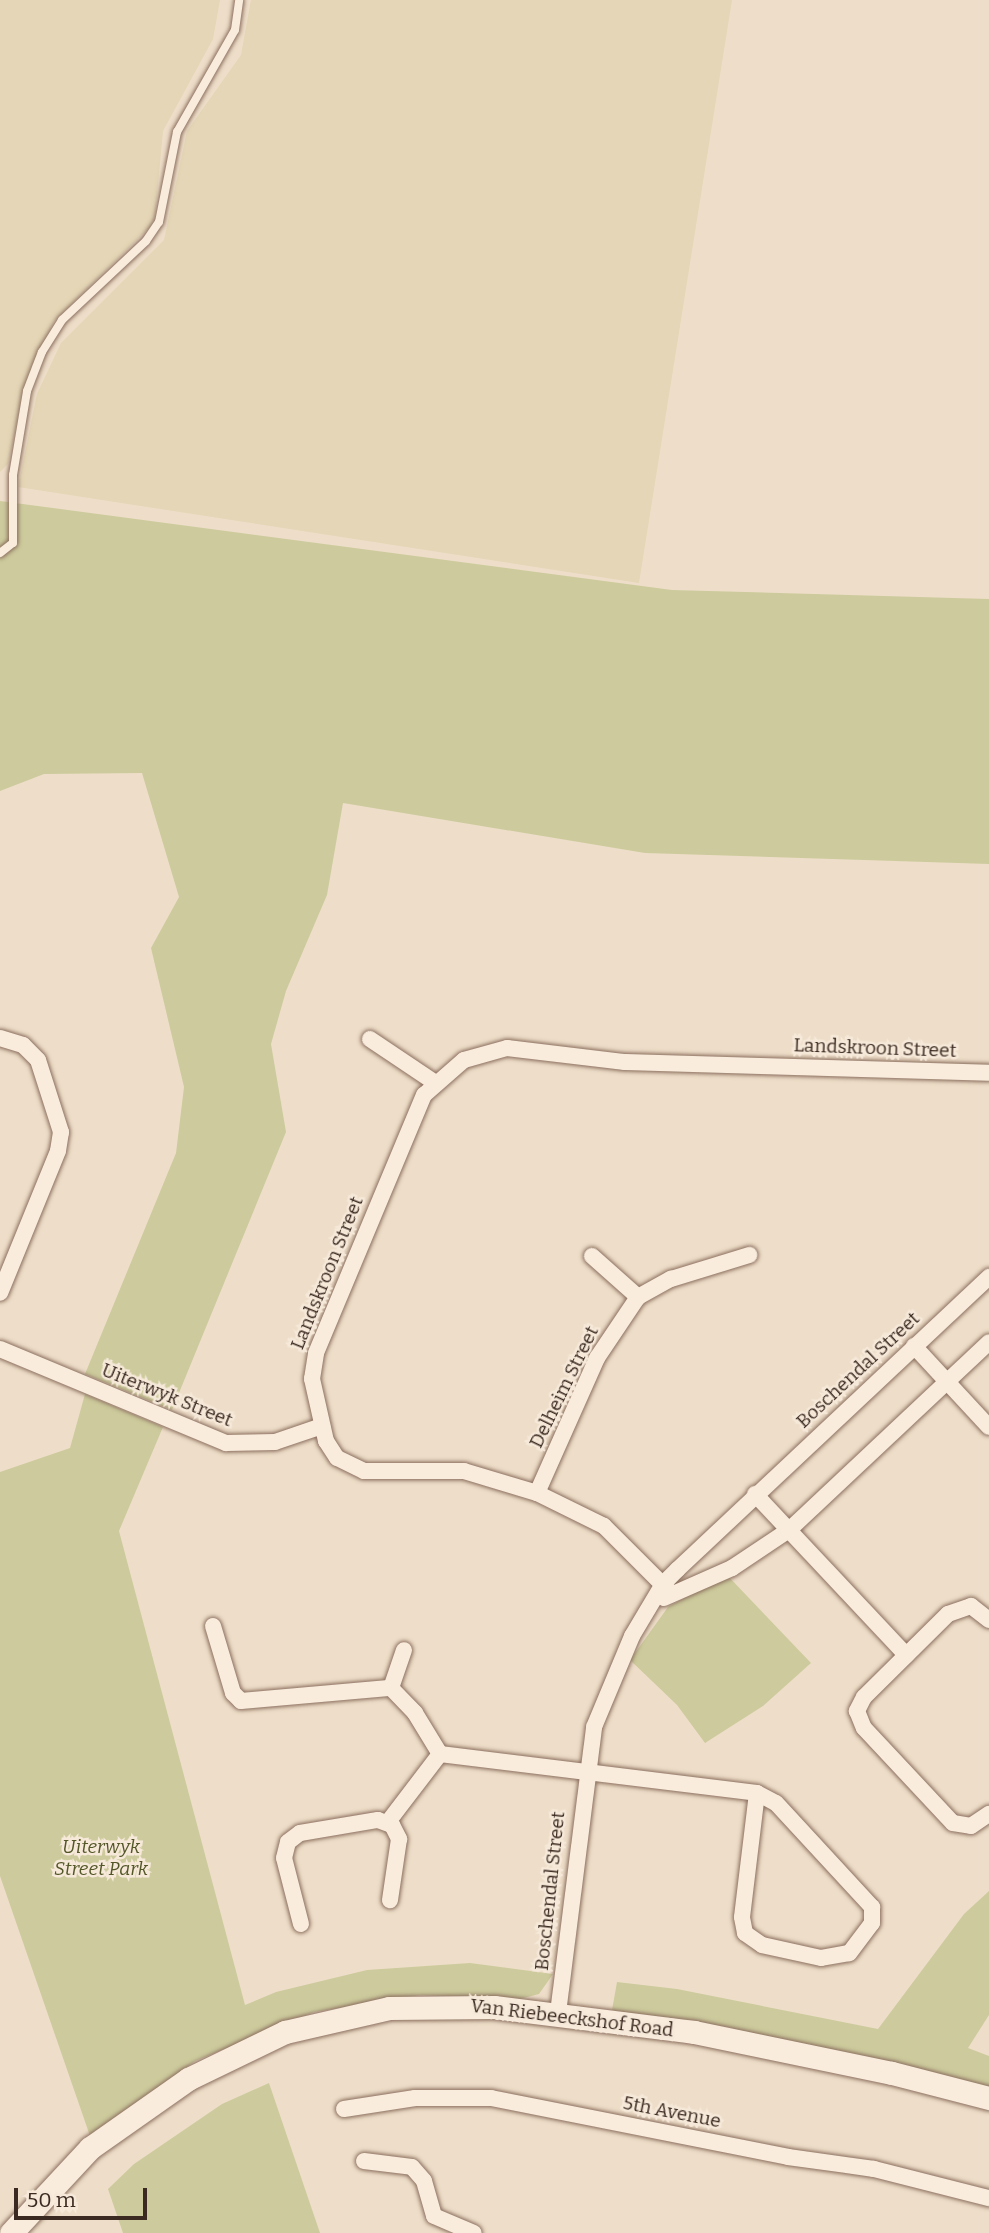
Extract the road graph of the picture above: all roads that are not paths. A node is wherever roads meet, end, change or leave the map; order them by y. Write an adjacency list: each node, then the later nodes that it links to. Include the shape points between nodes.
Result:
1 (239, 0): 2 (lane, via 235,30 177,132 159,222 146,241 62,320 42,352 27,391 13,475 13,543)
2 (0, 553)
3 (0, 1038): 10 (street, via 23,1045 38,1060 61,1132 58,1151)
4 (370, 1039): 6 (street)
5 (989, 1073): 6 (street, Landskroon Street, via 625,1062 507,1048 464,1060)
6 (434, 1082): 16 (street, Landskroon Street, via 416,1109 316,1353 312,1379)
7 (749, 1255): 11 (street, Delheim Street, via 671,1279)
8 (592, 1256): 11 (street)
9 (989, 1277): 13 (street, Boschendal Street)
10 (0, 1293)
11 (638, 1297): 18 (street, Delheim Street, via 597,1358)
12 (989, 1342): 15 (street)
13 (914, 1346): 15 (street); 19 (street, Boschendal Street)
14 (0, 1349): 16 (street, Uiterwyk Street, via 226,1443 275,1442)
15 (948, 1381): 17 (street); 20 (street)
16 (322, 1426): 18 (street, Landskroon Street, via 331,1450 354,1468 464,1471)
17 (989, 1427)
18 (537, 1493): 21 (street, Landskroon Street, via 604,1526)
19 (755, 1494): 20 (street); 21 (street, Boschendal Street)
20 (789, 1530): 21 (street, via 732,1568); 25 (street)
21 (667, 1588): 28 (street, Boschendal Street, via 628,1644 603,1698)
22 (989, 1620): 25 (street, via 978,1609 957,1609)
23 (213, 1626): 26 (street, via 233,1693 241,1701)
24 (404, 1650): 26 (street)
25 (906, 1655): 30 (street, via 858,1704 859,1718 953,1823 971,1826)
26 (391, 1688): 27 (street, via 415,1713)
27 (440, 1754): 28 (street); 31 (street)
28 (585, 1772): 29 (street); 34 (street, Boschendal Street)
29 (757, 1793): 29 (street, via 742,1917 745,1933 762,1945 821,1958 849,1953 869,1928 872,1906 776,1803)
30 (989, 1814)
31 (388, 1822): 32 (street, via 399,1839); 33 (street, via 300,1833 288,1842 284,1858)
32 (390, 1900)
33 (301, 1924)
34 (558, 2013): 35 (street, Van Riebeeckshof Road, via 694,2032); 39 (street, Van Riebeeckshof Road, via 459,2004 389,2008 319,2022 249,2046 188,2079 90,2148)
35 (989, 2098)
36 (344, 2109): 38 (street, 5th Avenue, via 415,2098 491,2098 788,2157 874,2169)
37 (364, 2161): 40 (street, via 412,2167 424,2181 434,2216)
38 (989, 2198)
39 (9, 2226)
40 (474, 2233)

